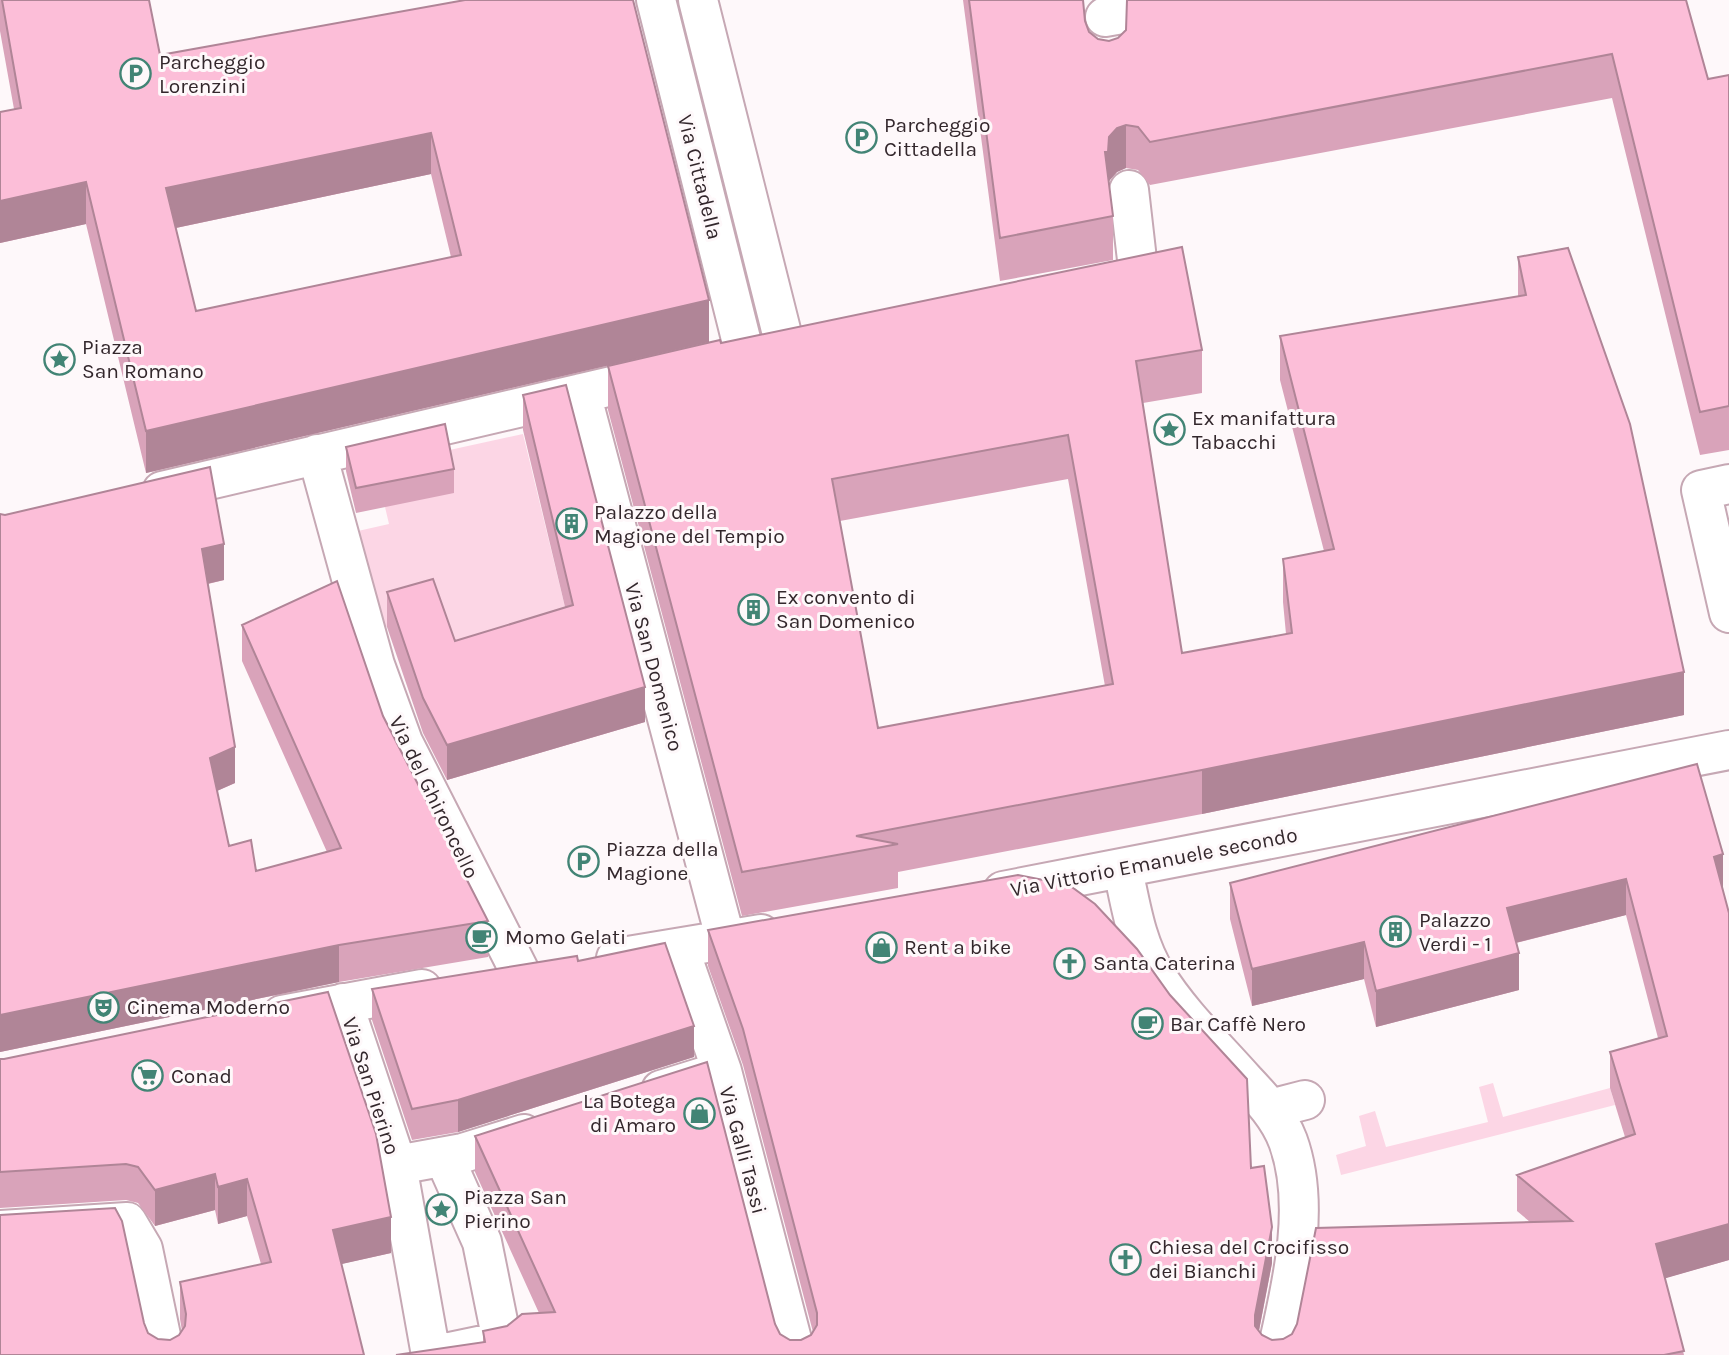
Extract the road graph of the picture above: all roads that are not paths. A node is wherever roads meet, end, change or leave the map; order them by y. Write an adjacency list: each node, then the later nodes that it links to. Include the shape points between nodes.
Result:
1 (656, 0): 7 (street, Via Cittadella)
2 (698, 0): 7 (street, via 807,341)
3 (1202, 0): 4 (street)
4 (1105, 23)
5 (1129, 190): 6 (street, via 1139,277)
6 (1075, 289)
7 (718, 361): 8 (street)
8 (581, 393): 9 (street); 18 (street, Via San Domenico)
9 (317, 454): 11 (street); 20 (street, Via del Ghironcello, via 375,665 403,742)
10 (1729, 484): 12 (street, via 1701,490)
11 (140, 496)
12 (1724, 571): 13 (street)
13 (1729, 613)
14 (1729, 750): 15 (street, Via Vittorio Emanuele secondo)
15 (1123, 870): 16 (street, Via Vittorio Emanuele secondo); 30 (street, via 1138,936 1157,977 1287,1104 1283,1130 1298,1189)
16 (972, 897)
17 (794, 928): 18 (street)
18 (726, 941): 19 (street)
19 (679, 948): 20 (street); 23 (street, Via Galli Tassi)
20 (520, 972): 21 (street)
21 (343, 1003): 22 (street); 27 (street, Via San Pierino)
22 (251, 1022)
23 (722, 1071): 24 (street); 33 (street, Via Galli Tassi)
24 (632, 1100)
25 (554, 1124): 26 (street, Via San Pierino)
26 (444, 1157): 27 (street, Via San Pierino); 32 (street, via 482,1242 502,1341)
27 (397, 1166): 32 (street)
28 (1334, 1229): 30 (street)
29 (0, 1230): 31 (street, via 127,1222 143,1249)
30 (1295, 1248): 34 (street)
31 (165, 1355)
32 (433, 1355)
33 (796, 1355)
34 (1276, 1355)

